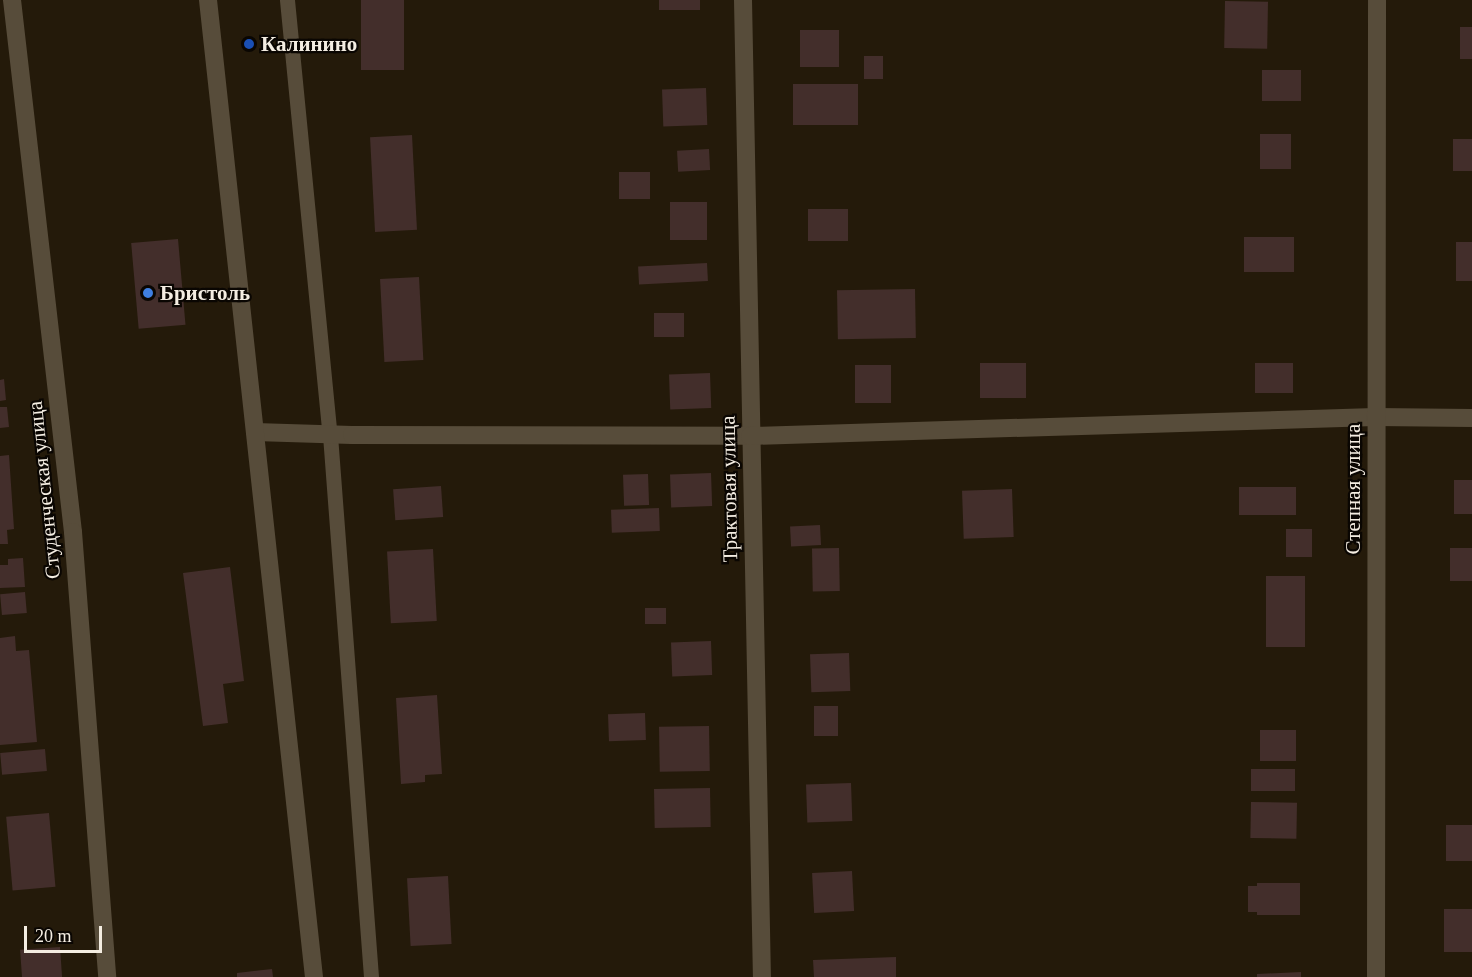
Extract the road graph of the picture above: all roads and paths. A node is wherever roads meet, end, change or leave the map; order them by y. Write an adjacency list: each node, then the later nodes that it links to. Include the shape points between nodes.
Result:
1 (12, 0): 11 (street, Студенческая улица, via 73,532)
2 (208, 0): 8 (street)
3 (287, 0): 9 (lane)
4 (743, 0): 10 (street, Трактовая улица)
5 (1377, 0): 6 (street, Степная улица)
6 (1375, 417): 7 (street); 10 (street); 15 (street, Степная улица)
7 (1472, 418)
8 (255, 432): 9 (street); 12 (street)
9 (330, 435): 10 (street); 13 (lane)
10 (750, 436): 14 (street, Трактовая улица)
11 (107, 977)
12 (314, 977)
13 (371, 977)
14 (762, 977)
15 (1376, 977)

